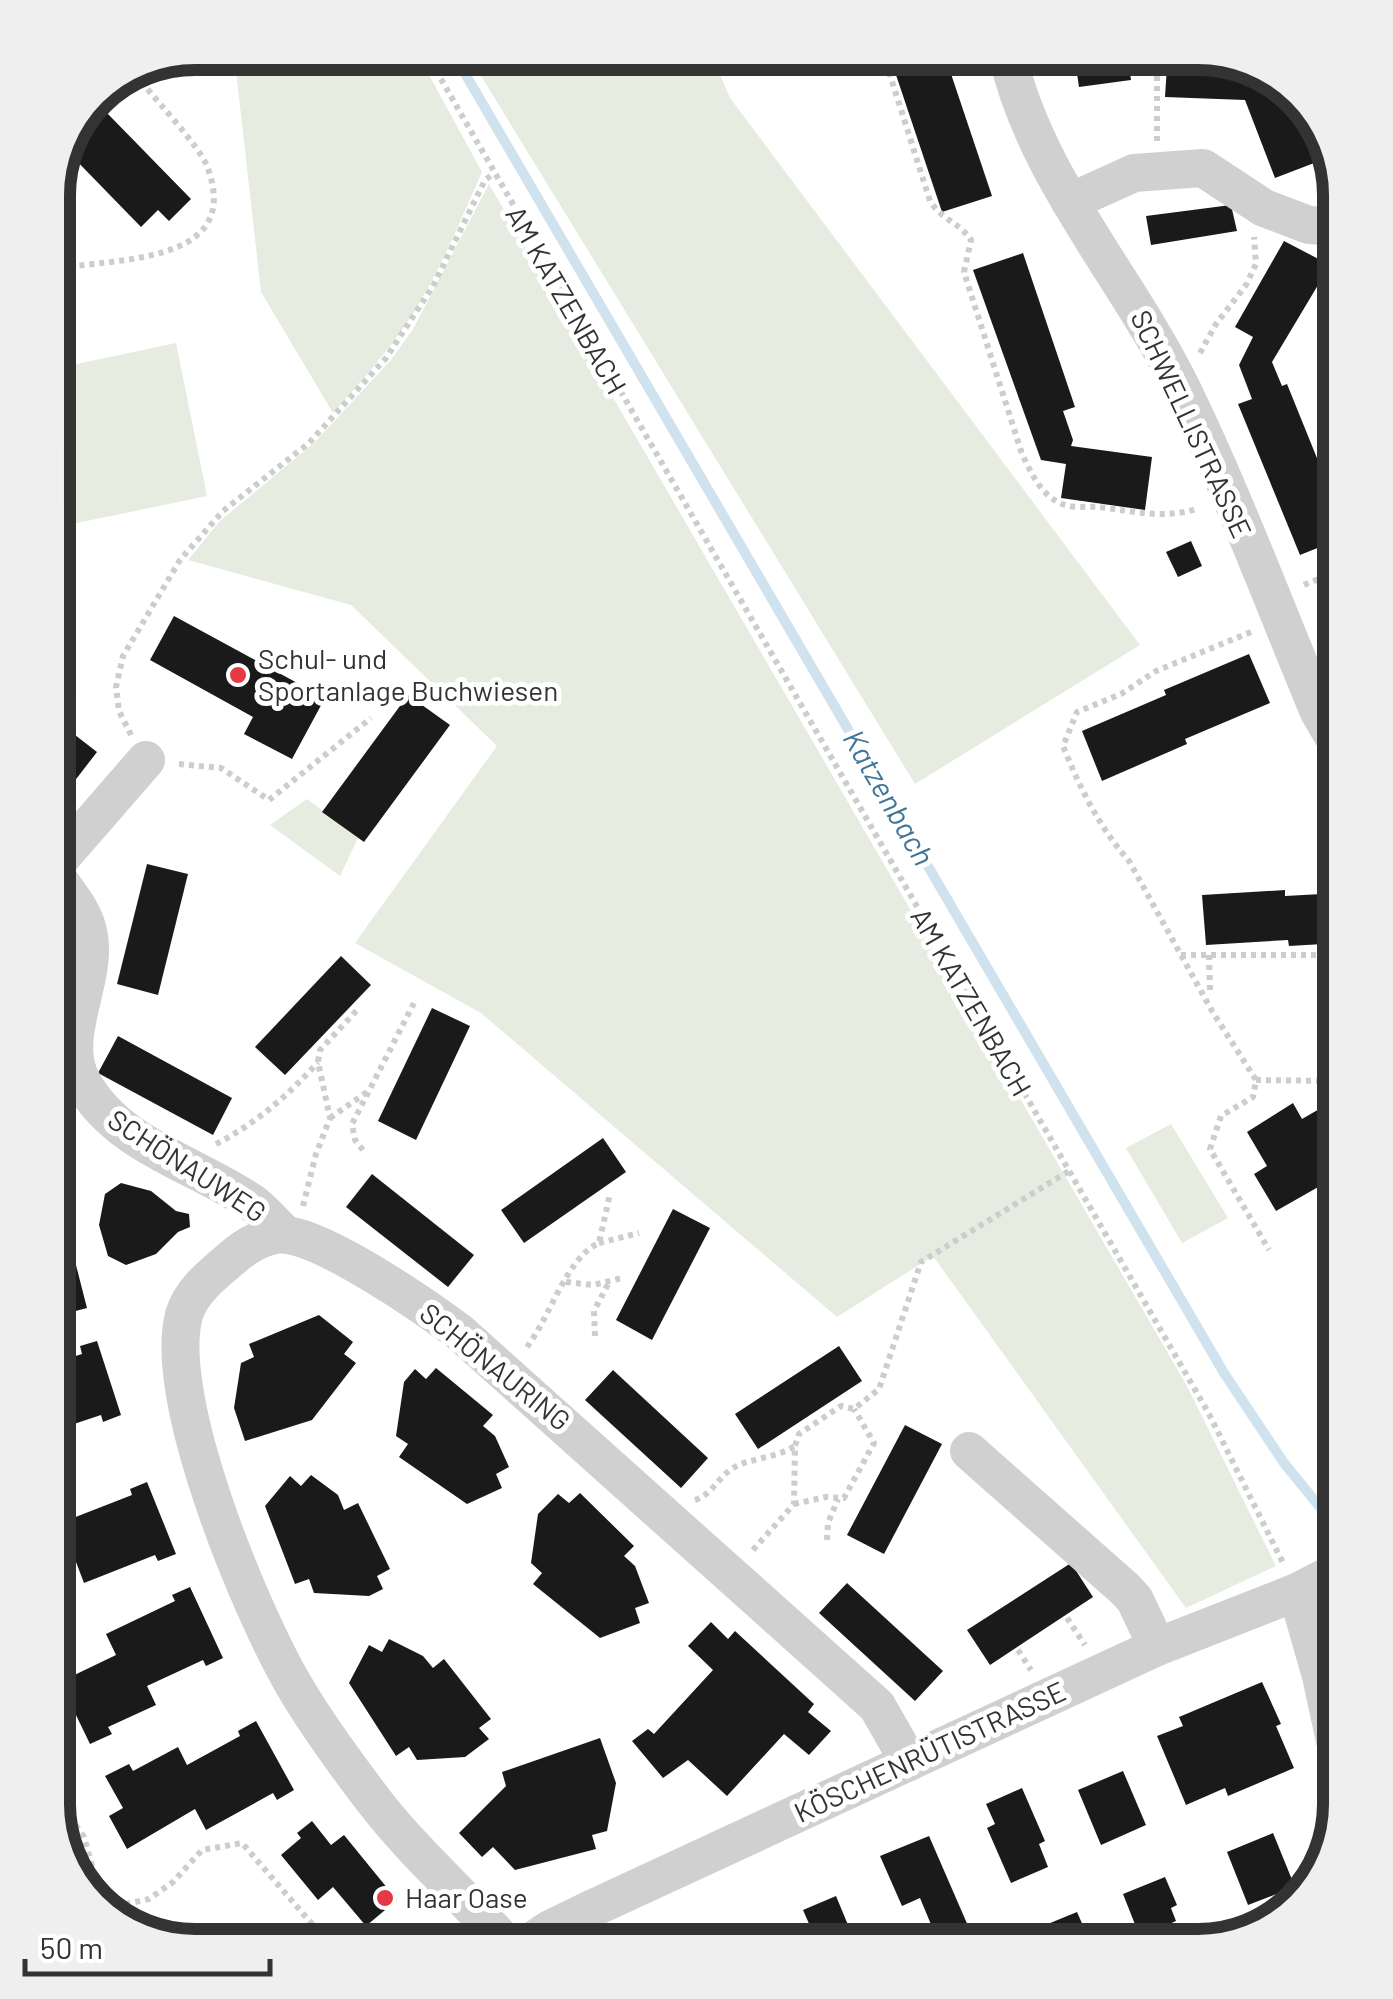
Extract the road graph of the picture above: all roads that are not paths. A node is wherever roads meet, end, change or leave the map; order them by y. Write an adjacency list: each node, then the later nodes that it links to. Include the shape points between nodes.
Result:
1 (1011, 70): 2 (street, SCHWELLISTRASSE)
2 (1070, 202): 3 (street, via 1134,174 1203,168 1253,201); 4 (street, SCHWELLISTRASSE, via 1182,389)
3 (1323, 226)
4 (1323, 719)
5 (146, 760): 6 (street)
6 (70, 849)
7 (70, 898): 8 (street, SCHÖNAUWEG, via 90,946 74,1042 80,1079 99,1107 127,1132)
8 (293, 1224): 14 (street, SCHÖNAURING, via 430,1309 508,1372 877,1706); 15 (street, via 236,1254 199,1287 185,1312 179,1350 202,1460 253,1603 292,1682 376,1804)
9 (969, 1450): 12 (street, via 1125,1589)
10 (1323, 1579): 11 (street, KÖSCHENRÜTISTRASSE)
11 (1297, 1592): 12 (street, KÖSCHENRÜTISTRASSE); 13 (street)
12 (1157, 1647): 14 (street, KÖSCHENRÜTISTRASSE)
13 (1323, 1685)
14 (910, 1762): 16 (street, KÖSCHENRÜTISTRASSE)
15 (492, 1929)
16 (554, 1929)

